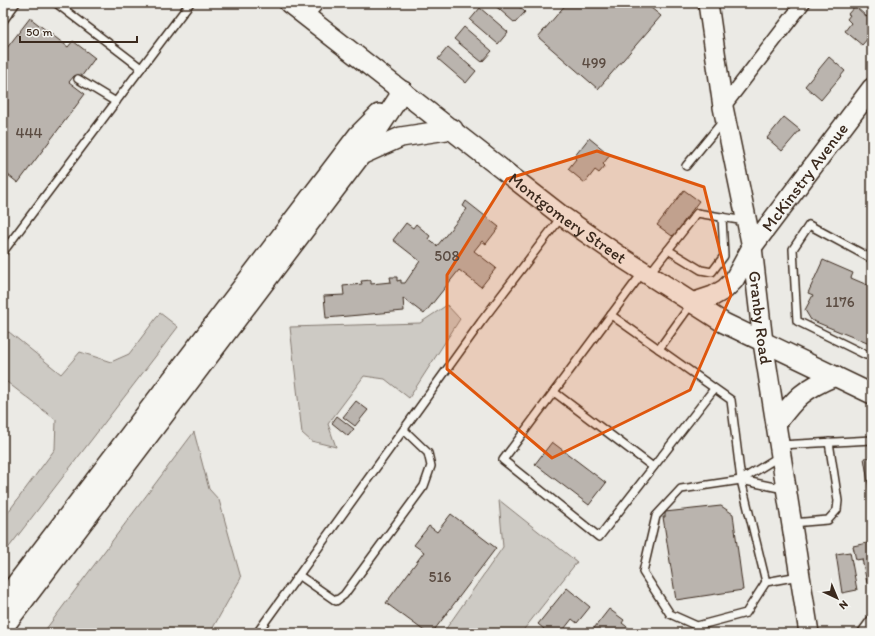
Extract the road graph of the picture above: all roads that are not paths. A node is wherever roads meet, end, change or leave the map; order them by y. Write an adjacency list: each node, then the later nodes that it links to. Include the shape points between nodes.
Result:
1 (16, 3): 9 (lane)
2 (56, 3): 10 (lane)
3 (190, 3): 10 (lane)
4 (289, 3): 8 (main road, Montgomery Street)
5 (321, 3): 8 (lane)
6 (708, 3): 15 (main road, Granby Road)
7 (803, 3): 15 (street)
8 (308, 18): 13 (main road, Montgomery Street)
9 (3, 21)
10 (141, 68): 14 (lane)
11 (78, 78): 14 (lane)
12 (872, 88): 22 (main road, McKinstry Avenue)
13 (403, 91): 16 (main road, Montgomery Street); 17 (main road); 48 (main road, via 358,134)
14 (116, 102): 24 (lane)
15 (724, 112): 18 (lane); 21 (main road, Granby Road)
16 (453, 129): 17 (main road, via 401,137); 19 (main road, Montgomery Street)
17 (361, 155): 50 (main road)
18 (686, 166)
19 (562, 216): 26 (main road, Montgomery Street); 37 (lane, via 481,322)
20 (722, 217): 21 (lane); 23 (lane, via 697,213); 23 (lane, via 724,256 712,272 701,270)
21 (747, 221): 22 (main road, Granby Road)
22 (752, 247): 27 (main road, McKinstry Avenue, via 734,280 713,296); 29 (main road, Granby Road)
23 (668, 250): 26 (lane)
24 (3, 252)
25 (872, 259): 31 (lane, via 809,225 793,249 797,321)
26 (646, 273): 27 (main road, Montgomery Street); 28 (lane)
27 (692, 303): 29 (main road, Montgomery Street, via 724,323); 30 (lane)
28 (611, 315): 30 (lane); 34 (lane)
29 (763, 342): 32 (main road, Montgomery Street); 36 (main road, Granby Road)
30 (658, 349): 33 (lane)
31 (872, 356)
32 (835, 376): 35 (main road, Montgomery Street); 36 (main road, via 812,386 791,404)
33 (714, 389): 41 (lane); 42 (lane, via 730,400)
34 (554, 392): 41 (lane); 41 (lane, via 503,460 599,537)
35 (872, 394)
36 (776, 424): 40 (main road, Granby Road)
37 (404, 430): 45 (lane); 45 (lane, via 428,453 431,466 424,486 344,595 336,601)
38 (872, 440): 39 (lane)
39 (829, 442): 40 (lane); 44 (lane, via 838,500 837,510 828,520)
40 (780, 450): 42 (lane); 43 (main road, Granby Road)
41 (653, 467)
42 (741, 480): 43 (lane); 47 (lane); 47 (lane, via 681,489 656,516 643,572 670,614 697,626 746,613)
43 (785, 489): 44 (main road, Granby Road)
44 (790, 524): 46 (main road, Granby Road)
45 (300, 576): 51 (lane)
46 (799, 576): 47 (lane); 52 (main road, Granby Road)
47 (766, 582)
48 (3, 601)
49 (872, 618): 53 (lane)
50 (3, 628)
51 (257, 633)
52 (809, 633)
53 (861, 633)

